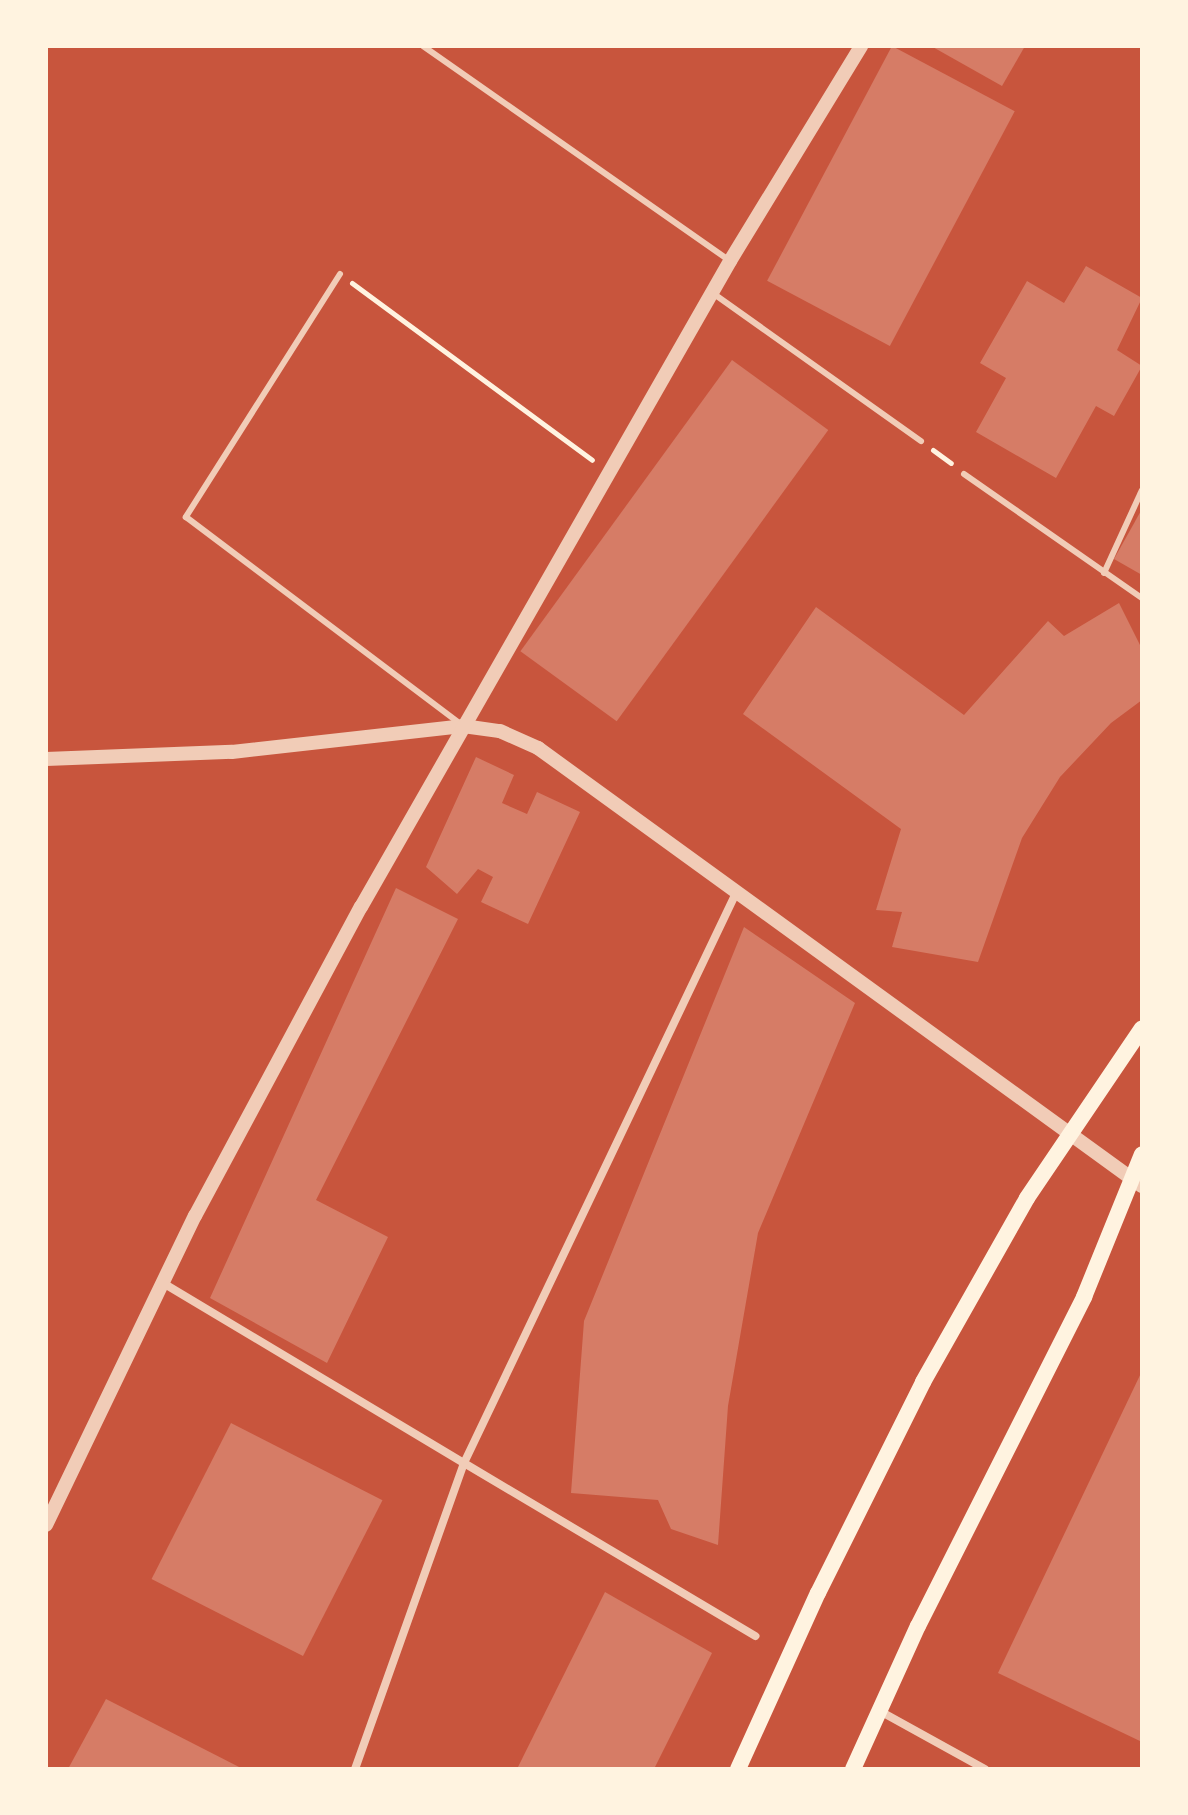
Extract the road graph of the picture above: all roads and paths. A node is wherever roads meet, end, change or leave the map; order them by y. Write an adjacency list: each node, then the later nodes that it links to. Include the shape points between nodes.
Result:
1 (423, 46): 3 (lane)
2 (861, 46): 3 (street)
3 (730, 261): 5 (street)
4 (340, 274): 7 (path); 12 (lane, via 186,517)
5 (714, 294): 6 (lane); 7 (street)
6 (921, 441): 8 (path)
7 (609, 473): 12 (street)
8 (964, 474): 10 (lane)
9 (1142, 490): 10 (lane)
10 (1104, 573): 11 (lane)
11 (1142, 598)
12 (463, 726): 13 (street, via 232,752); 14 (street, via 500,731 538,748); 19 (street, via 291,1034)
13 (46, 759)
14 (736, 893): 16 (street); 20 (street)
15 (1142, 1028): 16 (main road)
16 (1072, 1133): 18 (street); 25 (main road, via 1027,1198 923,1382)
17 (1142, 1154): 18 (main road)
18 (1137, 1182): 23 (main road)
19 (163, 1283): 20 (street); 21 (street)
20 (464, 1463): 22 (street); 24 (street)
21 (46, 1525)
22 (755, 1636)
23 (878, 1710): 26 (main road); 27 (street)
24 (355, 1769)
25 (738, 1769)
26 (853, 1769)
27 (985, 1769)

